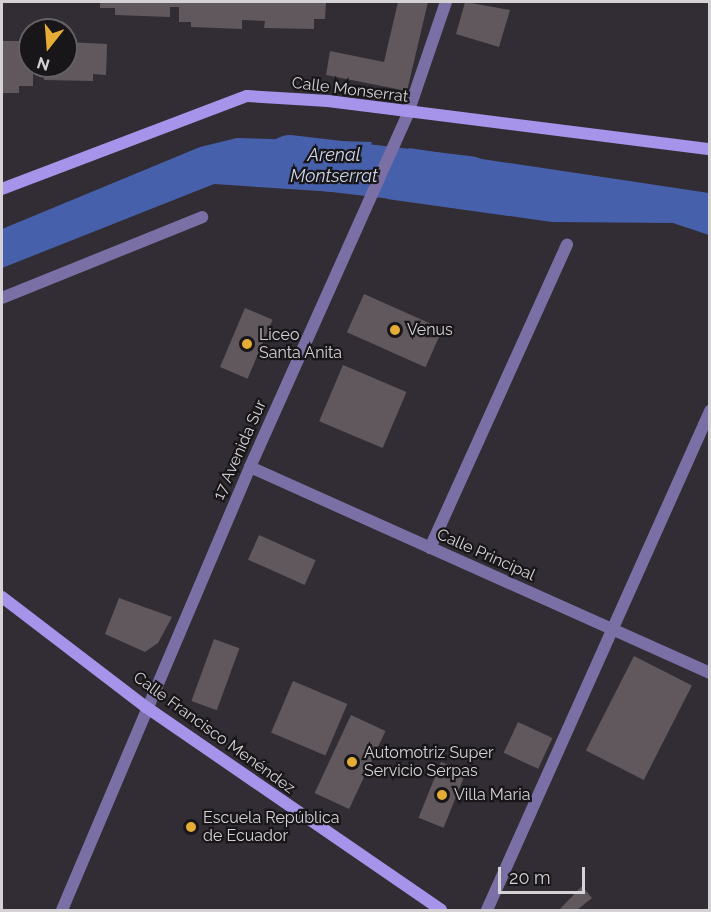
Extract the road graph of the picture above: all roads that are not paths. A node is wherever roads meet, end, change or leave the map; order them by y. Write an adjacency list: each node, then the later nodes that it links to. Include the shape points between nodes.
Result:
1 (446, 2): 2 (street, 17 Avenida Sur)
2 (408, 113): 3 (street, Calle Monserrat); 4 (street, Calle Monserrat, via 247,96); 9 (street, 17 Avenida Sur)
3 (710, 149)
4 (2, 189)
5 (202, 216): 7 (street)
6 (567, 245): 10 (street)
7 (2, 298)
8 (710, 411): 12 (street)
9 (250, 467): 10 (street, Calle Principal); 14 (street, 17 Avenida Sur)
10 (430, 548): 12 (street, Calle Principal)
11 (2, 597): 14 (street, Calle Francisco Menéndez)
12 (611, 629): 13 (street, Calle Principal); 17 (street)
13 (710, 673)
14 (146, 707): 15 (street, 17 Avenida Sur); 16 (street, Calle Francisco Menéndez)
15 (62, 910)
16 (441, 910)
17 (487, 910)

